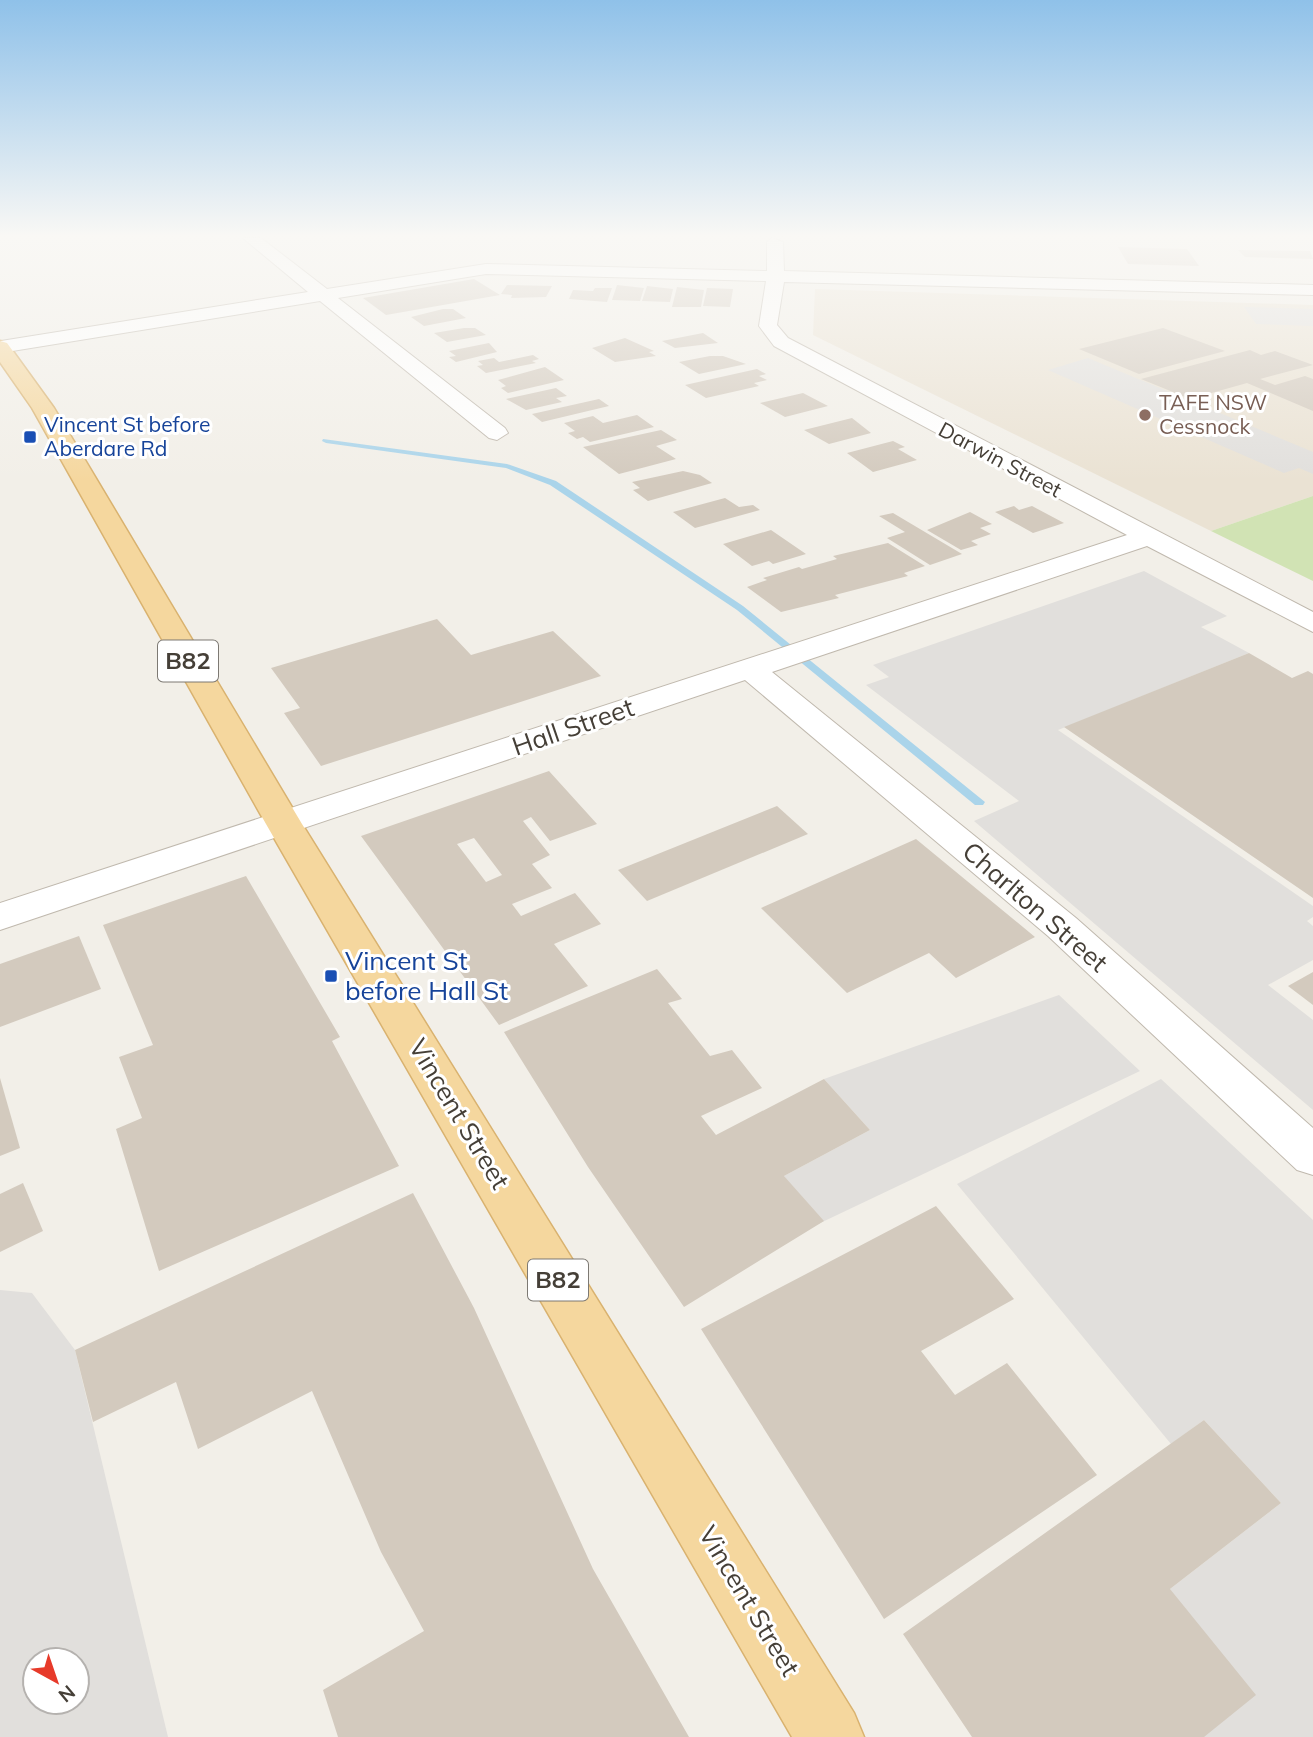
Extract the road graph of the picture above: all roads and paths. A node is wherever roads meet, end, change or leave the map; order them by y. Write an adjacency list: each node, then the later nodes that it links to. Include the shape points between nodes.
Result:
1 (170, 319): 4 (street)
2 (354, 319): 5 (street)
3 (769, 319): 6 (street, Darwin Street, via 768,326 781,342)
4 (0, 347): 9 (main road, Vincent Street / B82, via 43,408)
5 (497, 433)
6 (1147, 537): 7 (street, Darwin Street); 8 (street, Hall Street)
7 (1313, 623)
8 (780, 658): 9 (street, Hall Street); 11 (street, Charlton Street)
9 (284, 824): 10 (street, Hall Street); 12 (main road, Vincent Street / B82)
10 (0, 917)
11 (1313, 1156)
12 (830, 1737)

